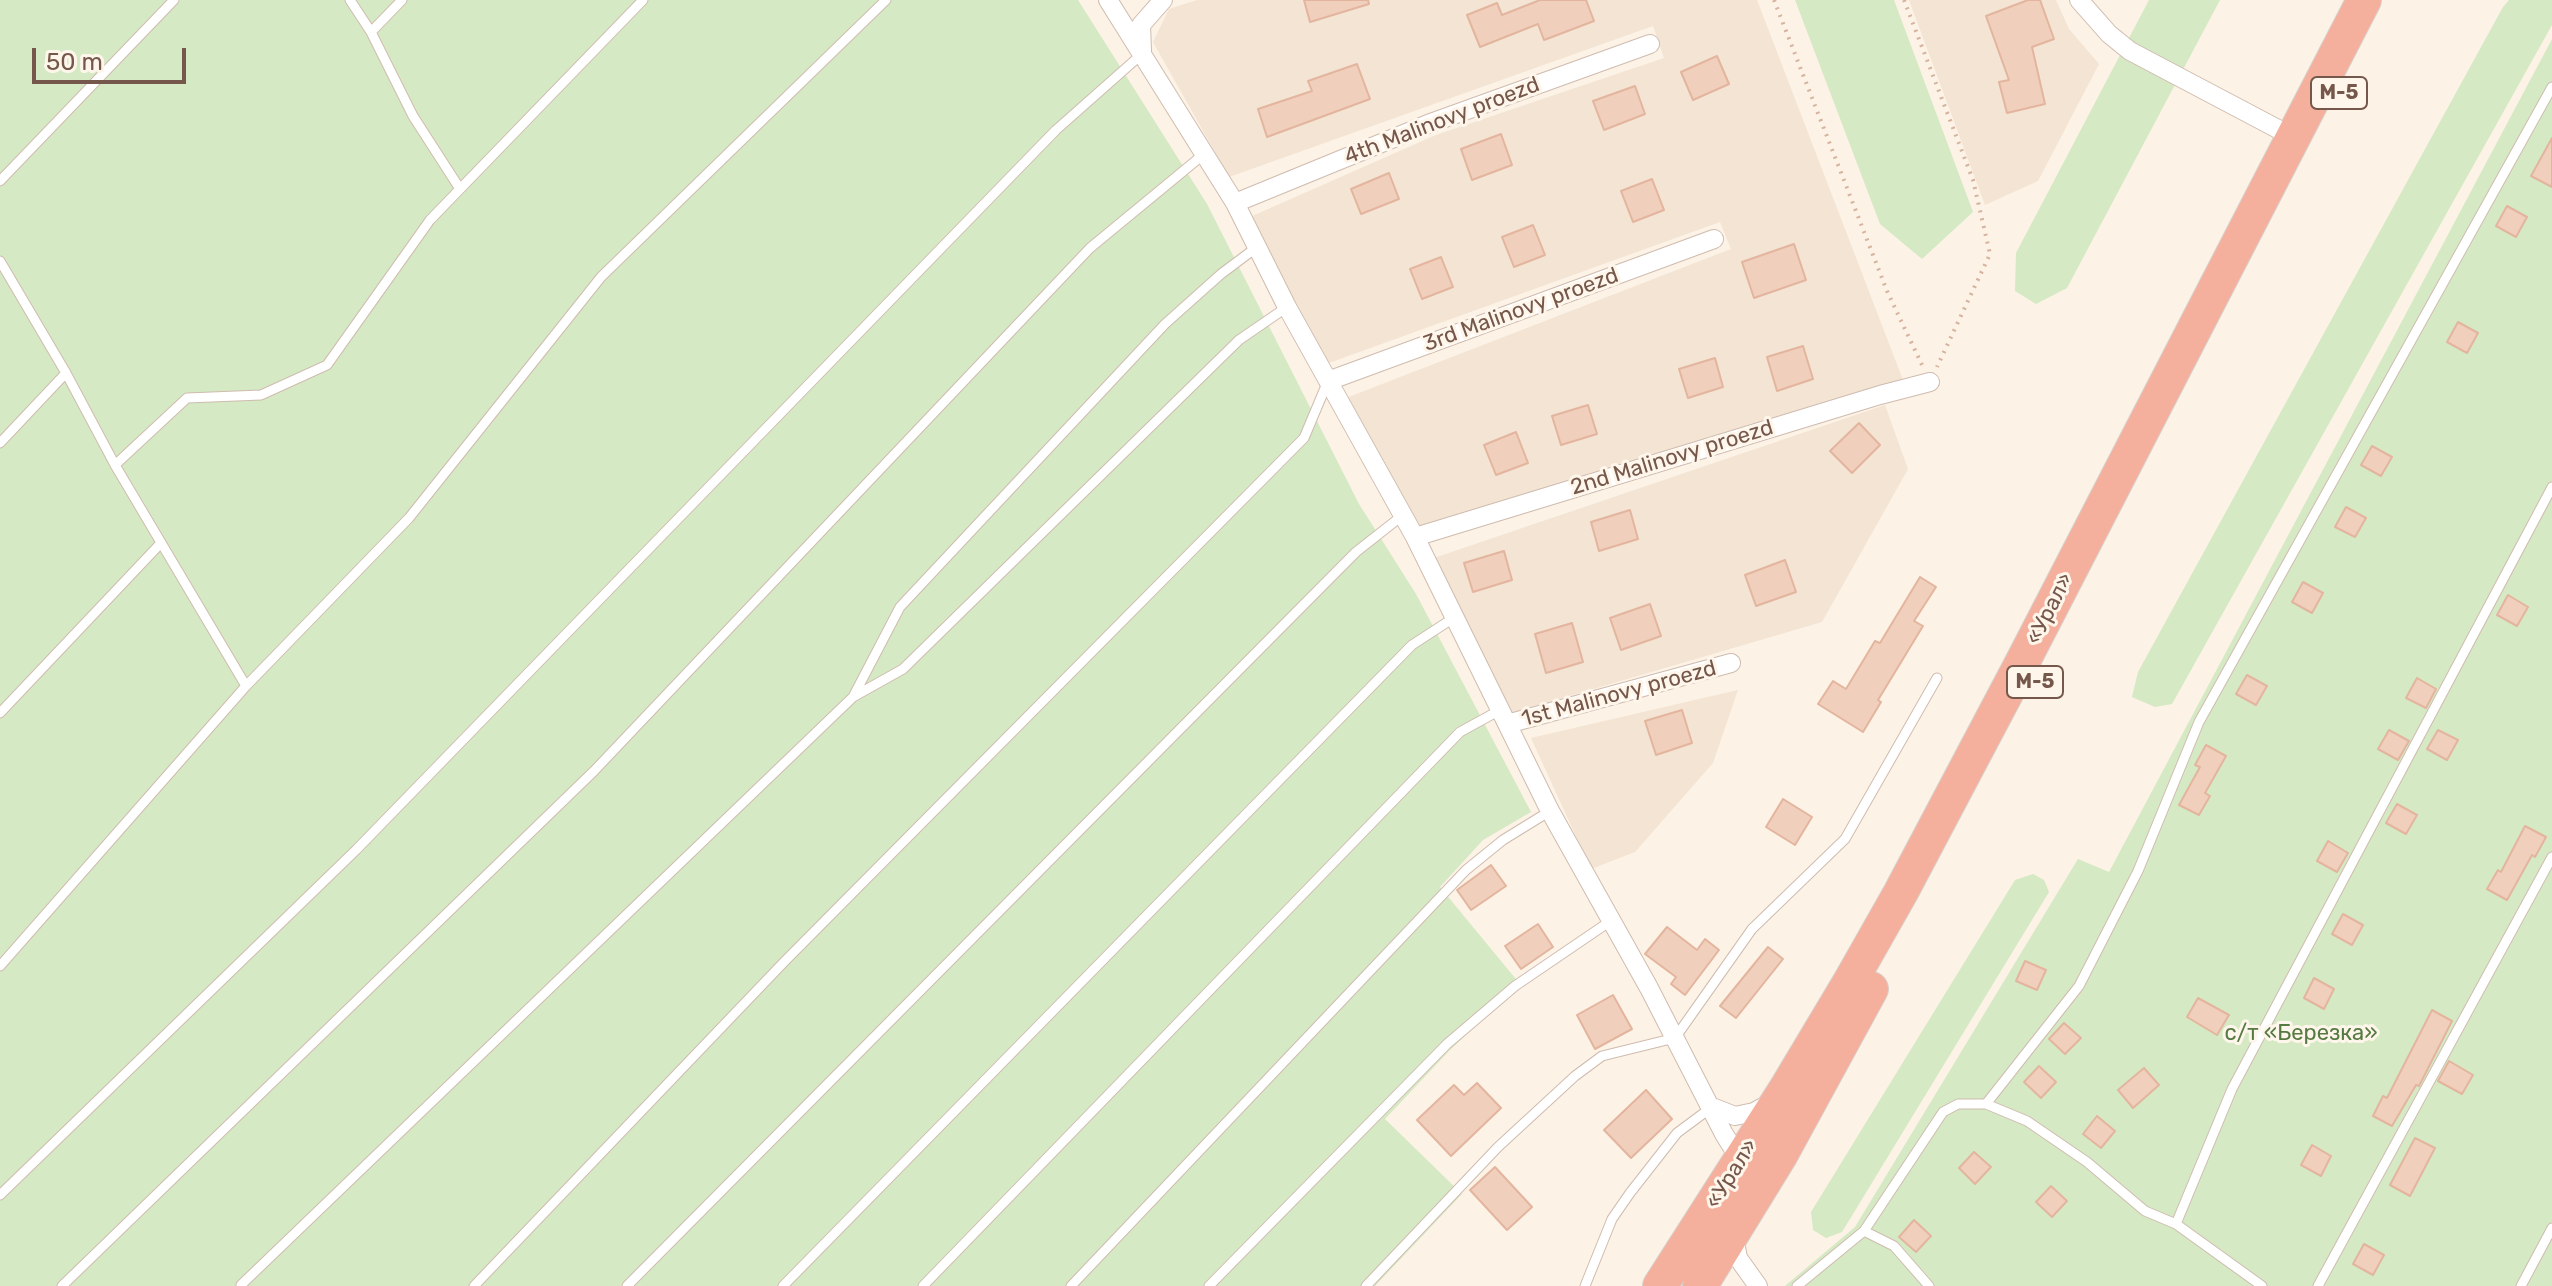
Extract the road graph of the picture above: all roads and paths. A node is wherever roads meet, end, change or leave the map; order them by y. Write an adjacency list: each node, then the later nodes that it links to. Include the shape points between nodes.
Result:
1 (174, 0): 19 (lane)
2 (350, 0): 13 (lane)
3 (402, 0): 13 (lane)
4 (643, 0): 20 (lane)
5 (886, 0): 38 (lane, via 601,277 409,518)
6 (1108, 0): 15 (street)
7 (1163, 0): 15 (street, via 1141,25)
8 (1774, 0): 28 (path, via 1887,291)
9 (1904, 0): 28 (path, via 1973,180 1990,254)
10 (2079, 0): 17 (street, via 2130,51)
11 (2364, 0): 17 (highway, «Урал» / М-5)
12 (2388, 0): 50 (highway, «Урал» / М-5, via 1914,912)
13 (371, 32): 20 (lane, via 413,116)
14 (1650, 44): 21 (street, 4th Malinovy proezd, via 1428,124)
15 (1143, 53): 18 (street); 51 (lane, via 1056,130 356,850)
16 (2552, 87): 48 (lane, via 2199,722 2138,871 2079,986)
17 (2293, 137): 47 (highway, «Урал» / М-5, via 1901,892)
18 (1204, 154): 21 (street); 59 (lane, via 1090,248 594,771)
19 (0, 181)
20 (460, 189): 30 (lane, via 430,220 327,365 261,395 187,398)
21 (1235, 203): 23 (street)
22 (1714, 239): 27 (street, 3rd Malinovy proezd)
23 (1257, 247): 25 (street); 39 (lane, via 1165,324 900,607)
24 (0, 261): 26 (lane)
25 (1287, 307): 27 (street); 39 (lane, via 1239,340 903,669)
26 (66, 373): 29 (lane); 30 (lane)
27 (1328, 381): 32 (street); 61 (lane, via 1304,438 784,962)
28 (1930, 382): 33 (street, 2nd Malinovy proezd)
29 (0, 443)
30 (115, 465): 34 (lane)
31 (2552, 487): 53 (lane, via 2232,1089)
32 (1403, 515): 33 (street); 62 (lane, via 1356,552)
33 (1415, 537): 35 (street)
34 (161, 543): 38 (lane); 40 (lane)
35 (1455, 617): 41 (street); 63 (lane, via 1412,645)
36 (1731, 663): 41 (street, 1st Malinovy proezd)
37 (1937, 678): 46 (lane, via 1845,839 1752,929)
38 (246, 686): 45 (lane)
39 (853, 697): 60 (lane)
40 (0, 713)
41 (1504, 717): 42 (street); 64 (lane, via 1460,732)
42 (1550, 811): 44 (street); 65 (lane, via 1466,870)
43 (2552, 857): 73 (lane)
44 (1612, 920): 46 (street); 66 (lane, via 1515,986 1447,1044)
45 (0, 966)
46 (1675, 1038): 49 (street); 67 (lane, via 1602,1056 1575,1076 1498,1147)
47 (1786, 1089): 49 (street, via 1745,1115); 50 (highway, «Урал» / М-5)
48 (1986, 1104): 53 (lane, via 2027,1121 2145,1211); 56 (lane, via 1958,1104 1943,1112)
49 (1715, 1114): 50 (street, via 1731,1144); 52 (street, via 1725,1161); 68 (lane, via 1677,1133 1630,1193 1612,1219)
50 (1756, 1166): 52 (highway, «Урал» / М-5); 55 (highway, «Урал» / М-5)
51 (0, 1195)
52 (1716, 1200): 69 (highway, «Урал» / М-5)
53 (2176, 1224): 72 (lane)
54 (2552, 1228): 74 (lane)
55 (1735, 1231): 57 (street, via 1735,1252); 58 (highway, «Урал» / М-5)
56 (1864, 1231): 70 (lane); 71 (lane, via 1894,1246)
57 (1753, 1278): 58 (street, via 1734,1263 1722,1264)
58 (1702, 1283)
59 (62, 1286)
60 (242, 1286)
61 (474, 1286)
62 (627, 1286)
63 (783, 1286)
64 (923, 1286)
65 (1071, 1286)
66 (1209, 1286)
67 (1366, 1286)
68 (1585, 1286)
69 (1660, 1286)
70 (1797, 1286)
71 (1929, 1286)
72 (2262, 1286)
73 (2318, 1286)
74 (2521, 1286)

